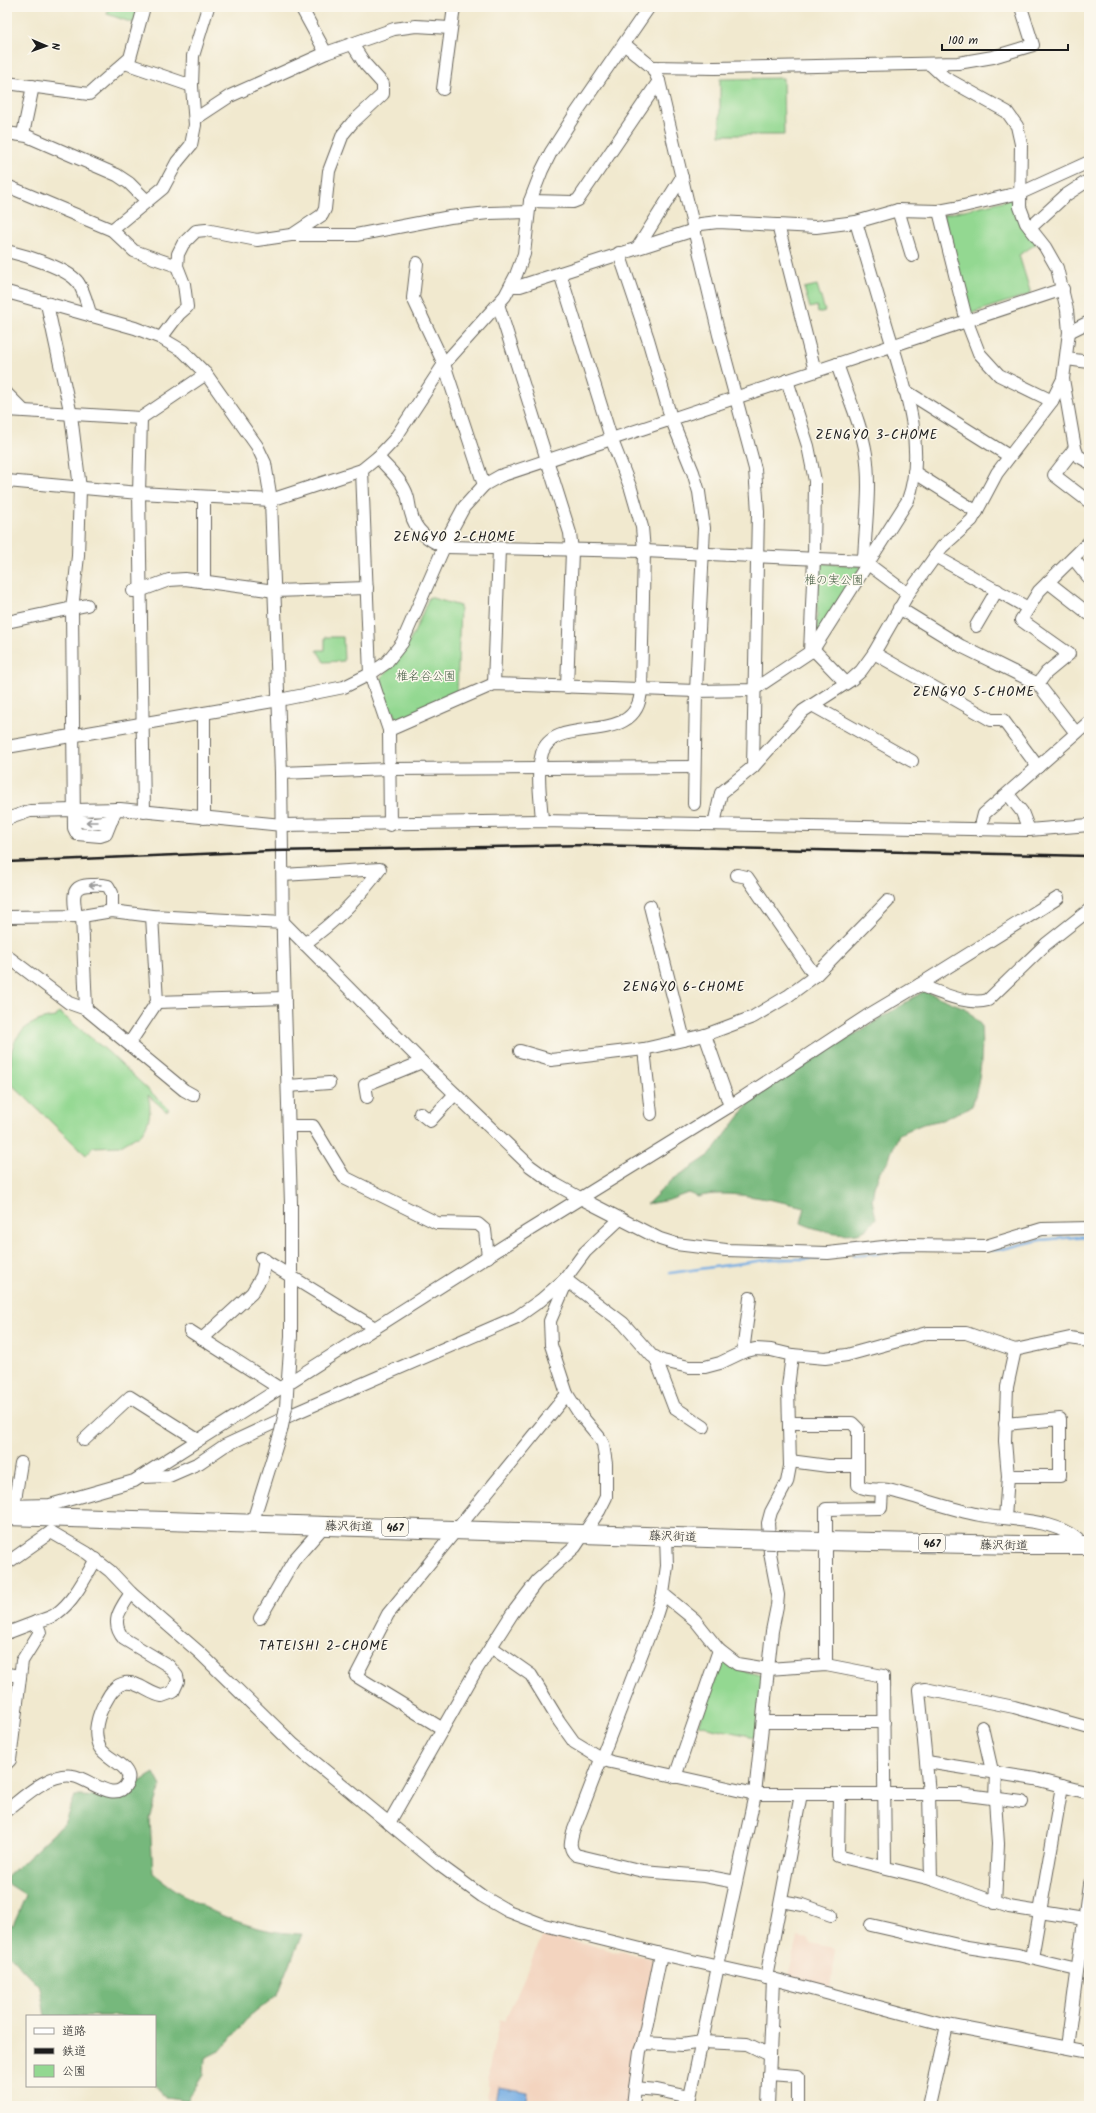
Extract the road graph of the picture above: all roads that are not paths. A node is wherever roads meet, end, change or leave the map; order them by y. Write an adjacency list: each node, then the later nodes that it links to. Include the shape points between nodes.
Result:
1 (144, 7): 11 (street, via 132,54)
2 (208, 7): 17 (street, via 193,56)
3 (301, 7): 10 (street)
4 (454, 7): 7 (street)
5 (649, 7): 9 (street)
6 (1021, 7): 12 (street, via 1033,45 978,61)
7 (450, 28): 8 (street, via 404,27); 18 (street)
8 (352, 44): 10 (street); 36 (street, via 383,84 383,94 343,134 329,171 322,216)
9 (624, 44): 13 (street); 28 (street, via 551,152)
10 (326, 53): 19 (street, via 230,96)
11 (125, 63): 16 (street, via 89,94); 17 (street)
12 (930, 64): 13 (street); 26 (street, via 944,77 990,101 1013,118 1022,144)
13 (652, 67): 14 (street)
14 (659, 81): 23 (street); 28 (street, via 578,200)
15 (7, 83): 16 (street)
16 (33, 86): 21 (street)
17 (192, 86): 19 (street)
18 (443, 89)
19 (195, 119): 27 (street, via 191,145 177,162 167,183)
20 (7, 133): 21 (street)
21 (23, 134): 27 (street, via 117,175)
22 (1089, 162): 26 (street)
23 (682, 177): 33 (street); 37 (street)
24 (1089, 180): 34 (street, via 1066,194)
25 (7, 186): 35 (street)
26 (1020, 193): 30 (street); 34 (street, via 1022,216)
27 (147, 201): 35 (street)
28 (529, 206): 36 (street, via 426,221 356,235); 44 (street, via 524,254)
29 (898, 210): 30 (street); 31 (street); 40 (street)
30 (939, 211): 50 (street)
31 (856, 222): 32 (street, via 816,227); 54 (street)
32 (778, 225): 33 (street, via 718,222 701,224); 59 (street)
33 (694, 228): 37 (street); 65 (street)
34 (1030, 228): 45 (street, via 1057,268)
35 (112, 230): 42 (street, via 134,251)
36 (290, 235): 42 (street, via 257,240 206,230 196,231 183,244 178,254)
37 (638, 247): 39 (street)
38 (7, 251): 49 (street, via 34,258 74,277)
39 (619, 253): 43 (street); 71 (street)
40 (912, 256)
41 (417, 263): 57 (street, via 413,298)
42 (177, 266): 53 (street, via 184,284 187,307)
43 (560, 273): 44 (street, via 520,286); 72 (street)
44 (511, 286): 48 (street)
45 (1063, 289): 50 (street); 52 (street)
46 (7, 292): 47 (street)
47 (47, 304): 49 (street); 69 (street)
48 (498, 304): 57 (street); 76 (street)
49 (91, 316): 53 (street)
50 (967, 322): 54 (street); 66 (street, via 979,353 987,364 999,375)
51 (1089, 322): 52 (street)
52 (1069, 332): 55 (street)
53 (160, 338): 60 (street, via 183,351)
54 (892, 345): 58 (street); 63 (street)
55 (1067, 360): 56 (street); 61 (street)
56 (1089, 362)
57 (444, 364): 75 (street, via 394,440); 81 (street)
58 (837, 364): 59 (street); 98 (street, via 866,455)
59 (815, 371): 62 (street)
60 (206, 374): 70 (street); 85 (street, via 257,446 265,462)
61 (1063, 379): 66 (street); 73 (street)
62 (787, 380): 65 (street); 96 (street, via 808,446 815,481)
63 (904, 390): 74 (street); 79 (street, via 911,421)
64 (7, 394): 68 (street)
65 (736, 398): 71 (street); 95 (street, via 755,469 758,512)
66 (1052, 400): 74 (street)
67 (7, 410): 68 (street)
68 (23, 410): 69 (street)
69 (71, 415): 70 (street); 82 (street)
70 (141, 418): 83 (street)
71 (671, 418): 72 (street); 93 (street, via 699,492 704,528)
72 (611, 438): 76 (street); 92 (street, via 638,509)
73 (1075, 448): 77 (street, via 1078,456); 86 (street, via 1054,475)
74 (1009, 456): 87 (street)
75 (378, 457): 78 (street); 89 (street, via 401,483 418,530)
76 (548, 459): 81 (street, via 500,476); 91 (street, via 570,534)
77 (1089, 462)
78 (362, 470): 85 (street); 102 (street)
79 (914, 472): 87 (street); 98 (street, via 908,500)
80 (7, 481): 82 (street)
81 (484, 485): 89 (street, via 464,507)
82 (80, 488): 83 (street); 110 (street, via 78,556)
83 (139, 493): 84 (street); 103 (street)
84 (204, 497): 85 (street); 100 (street)
85 (271, 500): 105 (street)
86 (1089, 500)
87 (977, 512): 94 (street)
88 (1089, 542): 97 (street)
89 (444, 547): 90 (street); 116 (street, via 402,643 386,662)
90 (499, 549): 91 (street); 118 (street)
91 (572, 551): 92 (street); 120 (street)
92 (644, 551): 93 (street); 121 (street)
93 (703, 554): 95 (street); 123 (street)
94 (935, 556): 104 (street); 106 (street)
95 (757, 557): 96 (street); 122 (street)
96 (814, 558): 98 (street); 114 (street)
97 (1073, 558): 99 (street); 101 (street)
98 (866, 563): 106 (street); 114 (street)
99 (1089, 578)
100 (204, 582): 103 (street, via 169,580); 105 (street)
101 (1048, 582): 109 (street); 111 (street)
102 (367, 588): 105 (street); 116 (street)
103 (138, 590): 128 (street)
104 (997, 590): 109 (street); 113 (street)
105 (275, 591): 124 (street)
106 (908, 594): 108 (street)
107 (87, 605): 110 (street)
108 (899, 608): 115 (street); 119 (street, via 961,646)
109 (1028, 608): 119 (street, via 1021,620 1068,654)
110 (72, 609): 112 (street); 131 (street)
111 (1088, 612)
112 (7, 622)
113 (976, 626)
114 (811, 651): 117 (street); 122 (street)
115 (874, 653): 117 (street, via 861,671); 137 (street, via 991,720 1003,720)
116 (370, 674): 124 (street, via 344,687); 129 (street)
117 (846, 683): 125 (street)
118 (494, 684): 120 (street); 129 (street)
119 (1038, 684): 130 (street)
120 (567, 687): 121 (street)
121 (641, 689): 123 (street); 134 (street, via 639,703 629,716 607,727 562,734 547,745)
122 (754, 690): 123 (street); 136 (street)
123 (696, 692): 135 (street)
124 (279, 700): 126 (street); 139 (street)
125 (812, 705): 133 (street); 136 (street, via 794,720)
126 (204, 713): 128 (street); 145 (street)
127 (1089, 722): 130 (street)
128 (143, 723): 131 (street); 142 (street)
129 (388, 730): 138 (street)
130 (1076, 733): 137 (street)
131 (74, 736): 132 (street); 143 (street)
132 (7, 746)
133 (912, 761)
134 (540, 767): 135 (street); 138 (street); 147 (street)
135 (694, 767): 141 (street)
136 (753, 767): 149 (street, via 721,794)
137 (1038, 767): 140 (street)
138 (389, 769): 139 (street); 148 (street)
139 (281, 773): 150 (street)
140 (1008, 794): 152 (street, via 984,814); 153 (street, via 1022,812)
141 (694, 804)
142 (144, 812): 144 (street); 145 (street)
143 (74, 813): 144 (street); 144 (street, via 74,828 77,834 82,836 106,834); 146 (street, via 30,811)
144 (114, 814)
145 (204, 818): 150 (street)
146 (7, 819)
147 (542, 821): 148 (street); 149 (street)
148 (390, 824): 150 (street)
149 (714, 824): 152 (street)
150 (282, 825): 154 (street)
151 (1089, 825): 153 (street)
152 (980, 830): 153 (street)
153 (1029, 830)
154 (283, 875): 164 (street); 165 (street, via 380,869 361,896 322,932)
155 (737, 875): 167 (street, via 748,877)
156 (1058, 898): 168 (street)
157 (888, 901): 167 (street)
158 (650, 906): 173 (street)
159 (1089, 910): 168 (street, via 1046,944 988,1000 981,1002 961,999)
160 (112, 911): 161 (street); 161 (street, one-way to 161, via 112,893 108,886 83,885 78,887 74,895); 162 (street)
161 (79, 916): 163 (street); 171 (street)
162 (152, 916): 164 (street); 170 (street)
163 (7, 917)
164 (284, 924): 165 (street); 169 (street)
165 (304, 944): 177 (street)
166 (7, 956): 171 (street, via 69,1003)
167 (815, 976): 172 (street, via 788,996 752,1017)
168 (919, 985): 183 (street)
169 (285, 998): 170 (street); 179 (street)
170 (157, 1002): 174 (street)
171 (86, 1009): 174 (street)
172 (705, 1035): 173 (street); 183 (street)
173 (684, 1040): 175 (street)
174 (129, 1044): 181 (street)
175 (644, 1048): 176 (street, via 551,1060); 185 (street)
176 (520, 1051)
177 (422, 1062): 180 (street); 182 (street, via 365,1085)
178 (329, 1083): 179 (street)
179 (288, 1086): 186 (street)
180 (455, 1094): 184 (street, via 430,1121); 187 (street, via 530,1166)
181 (193, 1095)
182 (367, 1097)
183 (730, 1106): 187 (street)
184 (420, 1113)
185 (651, 1114)
186 (289, 1126): 190 (street, via 312,1126 344,1177 437,1223 478,1224 484,1230); 191 (street)
187 (582, 1199): 188 (street); 190 (street)
188 (620, 1219): 189 (street, via 676,1244 726,1250 804,1254 908,1245 986,1246 1042,1229); 192 (street, via 585,1252)
189 (1089, 1228)
190 (488, 1256): 194 (street)
191 (291, 1276): 194 (street); 196 (street, via 263,1259 262,1276 252,1293); 202 (street, via 291,1336)
192 (566, 1280): 201 (street, via 623,1323); 203 (street, via 552,1313 549,1330 551,1345); 213 (street, via 517,1317 500,1326 293,1414 224,1446 199,1463 169,1476)
193 (750, 1298): 199 (street)
194 (375, 1328): 202 (street)
195 (190, 1331): 196 (street)
196 (202, 1338): 202 (street)
197 (1089, 1341): 198 (street, via 1070,1338)
198 (1015, 1350): 200 (street, via 966,1333 927,1333 847,1355 825,1358); 205 (street, via 1007,1388)
199 (743, 1352): 200 (street, via 771,1350); 201 (street, via 705,1367 689,1367)
200 (792, 1355): 204 (street, via 788,1387)
201 (655, 1357): 206 (street, via 674,1406)
202 (284, 1386): 208 (street); 217 (street, bridge, via 286,1407 281,1431)
203 (567, 1394): 220 (street); 221 (street, via 599,1437 605,1453 606,1497)
204 (790, 1423): 209 (street); 211 (street, via 852,1423 858,1429)
205 (1005, 1424): 212 (street); 212 (street, via 1060,1419 1060,1476)
206 (704, 1427)
207 (84, 1440): 208 (street, via 130,1397)
208 (198, 1440): 213 (street)
209 (790, 1461): 211 (street, via 828,1466); 235 (street, via 787,1482 768,1523 770,1553 778,1595)
210 (21, 1463): 215 (street)
211 (858, 1466): 214 (street, via 858,1485 864,1489)
212 (1008, 1476): 216 (street)
213 (141, 1477): 215 (street, via 50,1505)
214 (882, 1490): 216 (street); 223 (street, via 881,1508 826,1509)
215 (9, 1509): 218 (highway, 藤沢街道 / 467)
216 (1005, 1518): 224 (street, via 1057,1528 1075,1535)
217 (252, 1524): 218 (highway, 藤沢街道 / 467); 219 (highway, 藤沢街道 / 467)
218 (51, 1525): 225 (street); 226 (street)
219 (324, 1526): 220 (highway, 藤沢街道 / 467); 229 (street, via 294,1560)
220 (457, 1529): 221 (highway, 藤沢街道 / 467); 244 (street, via 388,1614 356,1676)
221 (584, 1533): 222 (highway, 藤沢街道 / 467); 232 (street, via 575,1547 529,1591)
222 (666, 1536): 223 (highway, 藤沢街道 / 467, bridge); 228 (street, via 667,1566)
223 (825, 1540): 224 (highway, 藤沢街道 / 467, via 1019,1546); 234 (street)
224 (1086, 1545)
225 (96, 1559): 227 (street); 230 (street, via 77,1591 63,1607 55,1614)
226 (7, 1562)
227 (131, 1593): 259 (street, via 120,1609 116,1622 118,1632 124,1639 174,1670 178,1681 173,1692 162,1696 124,1683 114,1689 104,1705 97,1725 98,1742 104,1753 126,1770 127,1783 120,1791 110,1792 78,1777 58,1777 26,1795); 260 (street, via 200,1653 294,1745)
228 (663, 1594): 233 (street, via 695,1620); 245 (street)
229 (260, 1618)
230 (36, 1622): 231 (street); 237 (street, via 40,1632 22,1661)
231 (7, 1633)
232 (491, 1647): 244 (street); 245 (street, via 531,1675 567,1734 574,1742)
233 (719, 1650): 235 (street, via 737,1664); 249 (street)
234 (826, 1665): 235 (street); 241 (street, via 883,1676)
235 (768, 1669): 240 (street)
236 (7, 1674): 237 (street)
237 (20, 1676): 238 (street)
238 (17, 1708): 239 (street); 247 (street, via 10,1760)
239 (7, 1718)
240 (764, 1722): 241 (street); 253 (street)
241 (884, 1722): 256 (street)
242 (982, 1727): 248 (street)
243 (1089, 1728): 246 (street, via 1014,1707 925,1689 919,1690)
244 (443, 1729): 260 (street)
245 (602, 1759): 249 (street); 263 (street, via 573,1832 571,1841 576,1855 643,1871 704,1876)
246 (927, 1762): 248 (street); 252 (street)
247 (7, 1763)
248 (994, 1772): 250 (street); 257 (street)
249 (675, 1777): 253 (street)
250 (1062, 1786): 251 (street); 267 (street)
251 (1089, 1792)
252 (929, 1793): 256 (street); 257 (street); 262 (street)
253 (755, 1794): 254 (street); 263 (street)
254 (801, 1794): 255 (street); 265 (street)
255 (839, 1794): 256 (street); 261 (street, via 838,1856)
256 (884, 1794): 261 (street)
257 (995, 1799): 258 (street); 266 (street, via 998,1844)
258 (1022, 1802)
259 (7, 1810)
260 (389, 1823): 271 (street, via 441,1866 482,1896 508,1911 544,1925)
261 (884, 1866): 262 (street)
262 (931, 1879): 266 (street)
263 (736, 1882): 273 (street)
264 (1089, 1884): 268 (street)
265 (781, 1901): 269 (street); 275 (street)
266 (995, 1902): 267 (street)
267 (1039, 1913): 268 (street); 272 (street)
268 (1086, 1913): 274 (street)
269 (831, 1914)
270 (871, 1925): 272 (street, via 967,1947)
271 (660, 1954): 273 (street); 278 (street)
272 (1032, 1958): 274 (street)
273 (719, 1967): 275 (street); 277 (street)
274 (1076, 1969): 279 (street)
275 (769, 1978): 276 (street); 281 (street)
276 (947, 2025): 279 (street); 287 (street)
277 (702, 2042): 278 (street, via 682,2045); 281 (street, via 747,2044); 283 (street, via 690,2097)
278 (643, 2043): 283 (street)
279 (1067, 2047): 280 (street)
280 (1089, 2052)
281 (770, 2055): 282 (street)
282 (769, 2074): 285 (street); 286 (street, via 798,2076)
283 (635, 2088): 284 (street)
284 (633, 2106)
285 (768, 2106)
286 (798, 2106)
287 (930, 2106)

